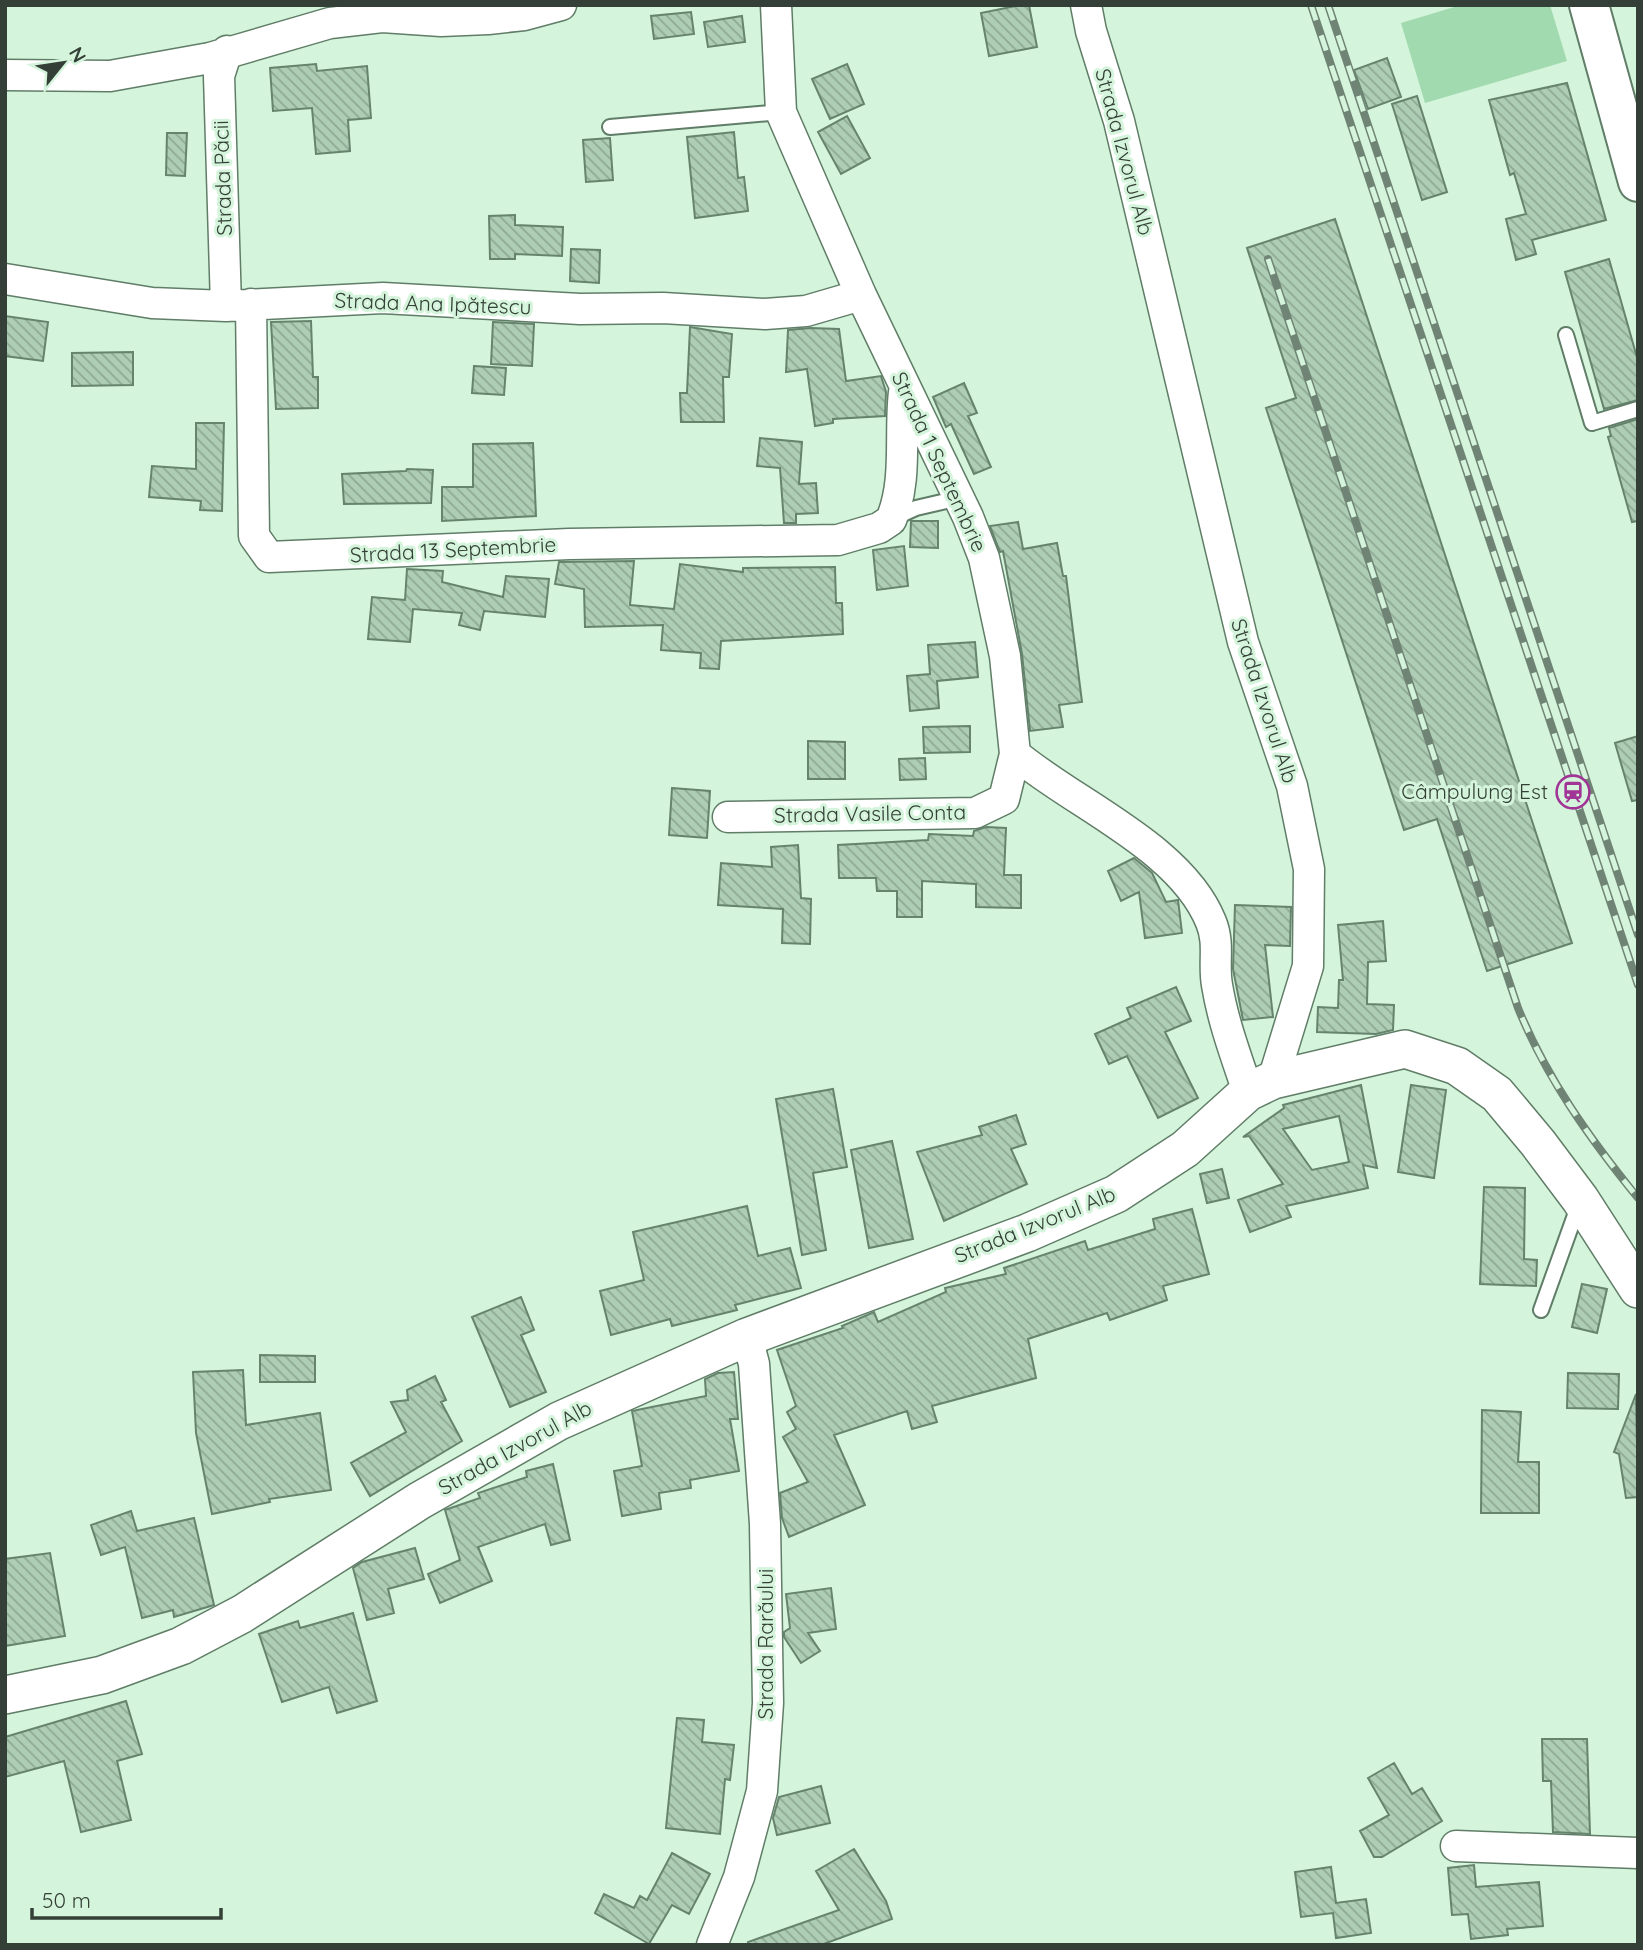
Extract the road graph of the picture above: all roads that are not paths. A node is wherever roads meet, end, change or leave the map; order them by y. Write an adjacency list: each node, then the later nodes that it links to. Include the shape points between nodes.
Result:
1 (561, 5): 5 (street, via 488,19 382,17 330,23)
2 (776, 5): 7 (street, Strada 1 Septembrie)
3 (1086, 5): 20 (street, Strada Izvorul Alb, via 1119,121 1243,642 1292,786 1309,869 1308,966)
4 (1589, 5): 9 (highway)
5 (227, 51): 6 (street, via 110,76); 12 (street, Strada Păcii, via 219,76)
6 (5, 75)
7 (781, 112): 8 (lane); 11 (street, Strada 1 Septembrie)
8 (610, 127)
9 (1638, 182)
10 (5, 279): 12 (street, Strada Ana Ipătescu, via 152,303)
11 (861, 295): 12 (street, Strada Ana Ipătescu, via 806,311 765,314 383,298); 14 (street, Strada 1 Septembrie)
12 (238, 305): 17 (street, Strada 13 Septembrie, via 254,536 269,557 569,544 838,540)
13 (1566, 335): 15 (lane, via 1592,423)
14 (905, 388): 16 (street, Strada 1 Septembrie); 17 (street, via 901,490)
15 (1638, 409)
16 (959, 498): 17 (lane, Strada 13 Septembrie); 18 (street, Strada 1 Septembrie, via 984,558 996,608)
17 (891, 520)
18 (1015, 754): 19 (street, Strada Vasile Conta, via 1004,799 975,813); 20 (street, via 1125,830 1178,873 1201,900 1218,941 1216,981 1227,1032)
19 (728, 817)
20 (1260, 1086): 21 (street, via 1405,1049 1457,1066 1497,1094); 24 (street, Strada Izvorul Alb, via 1185,1149 1116,1194 1027,1233)
21 (1580, 1199): 22 (street); 23 (lane)
22 (1638, 1289)
23 (1541, 1310)
24 (747, 1336): 25 (street, Strada Izvorul Alb, via 559,1421 419,1502 242,1614 181,1646 102,1675); 28 (street, Strada Rarăului, via 754,1364 765,1524 768,1703 762,1791 739,1877)
25 (5, 1695)
26 (1456, 1846): 27 (street)
27 (1638, 1853)
28 (712, 1945)

